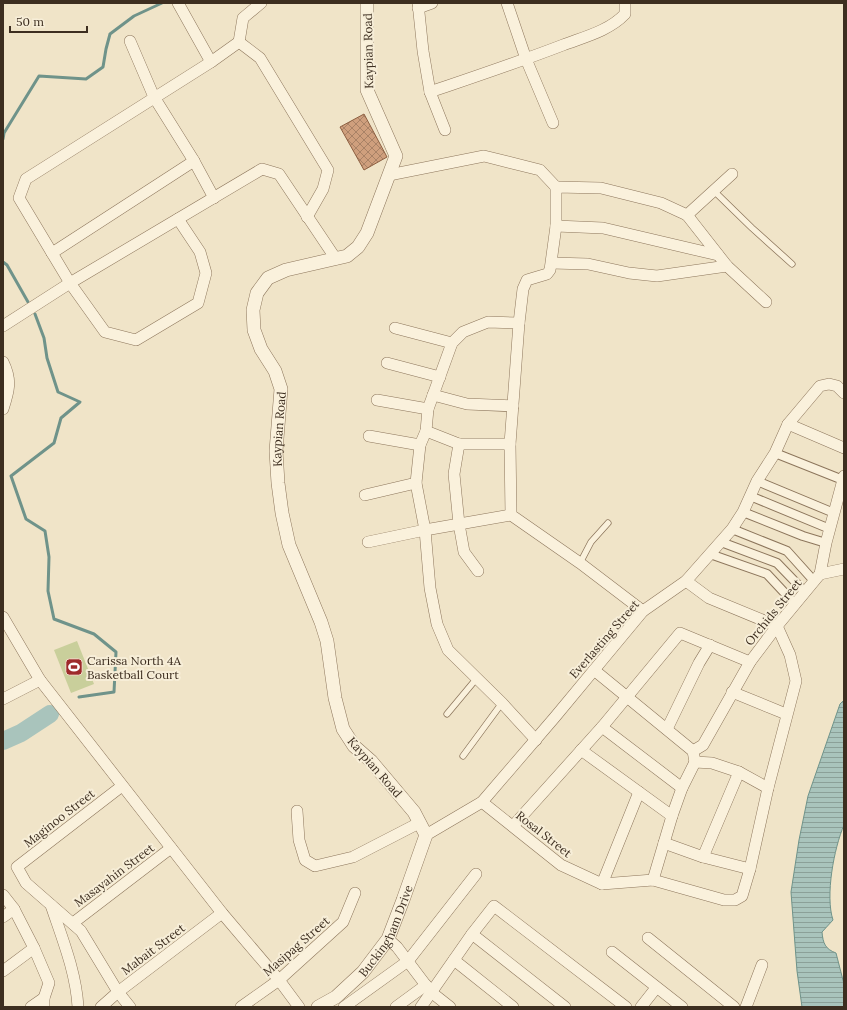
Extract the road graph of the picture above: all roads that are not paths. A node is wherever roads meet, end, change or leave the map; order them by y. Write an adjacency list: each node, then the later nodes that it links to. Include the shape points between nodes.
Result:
1 (178, 3): 11 (street)
2 (260, 3): 9 (street, via 243,18)
3 (367, 3): 18 (street, Kaypian Road, via 367,90 396,156)
4 (432, 3): 7 (street)
5 (507, 3): 10 (street)
6 (625, 3): 10 (street, via 625,14 617,22)
7 (418, 5): 12 (street)
8 (130, 41): 13 (street)
9 (239, 42): 11 (street); 23 (street, via 260,58 328,170 323,189)
10 (526, 59): 12 (street); 14 (street)
11 (211, 62): 13 (street)
12 (430, 92): 15 (street)
13 (154, 97): 16 (street); 26 (street, via 26,179 19,198)
14 (553, 123)
15 (445, 130)
16 (194, 161): 21 (street); 26 (street)
17 (732, 174): 20 (street)
18 (389, 175): 19 (street, via 484,156 540,170); 28 (street, Kaypian Road, via 367,233 358,247 347,256)
19 (556, 187): 22 (street, via 600,188 660,203); 25 (street)
20 (714, 191): 22 (street); 30 (lane)
21 (214, 198): 23 (street, via 262,170 280,174); 24 (street)
22 (687, 215): 27 (street)
23 (307, 217): 28 (street)
24 (178, 219): 32 (street); 32 (street, via 200,252 206,273 198,303 160,326 136,340 105,332)
25 (556, 226): 27 (street, via 603,228); 29 (street)
26 (52, 252): 32 (street)
27 (718, 256): 31 (street)
28 (336, 259): 108 (street, Kaypian Road, via 286,270 268,278 258,293 253,310 254,330 281,388 276,451 282,513 289,545 328,641 335,698 343,729 354,746 371,761 414,812)
29 (552, 263): 31 (street, via 588,264 657,276); 34 (street, via 547,274 527,280 524,285)
30 (792, 264)
31 (727, 266): 33 (street)
32 (70, 283): 35 (street)
33 (766, 302)
34 (519, 322): 37 (street, via 488,322 463,332); 44 (street)
35 (3, 326)
36 (395, 328): 37 (street)
37 (452, 343): 40 (street)
38 (3, 362): 45 (street, via 8,373 9,390)
39 (387, 363): 40 (street)
40 (440, 378): 42 (street)
41 (844, 393): 47 (street, Everlasting Street, via 837,386 820,386)
42 (433, 395): 44 (street, via 467,404); 46 (street)
43 (377, 400): 46 (street)
44 (513, 406): 51 (street)
45 (3, 409)
46 (428, 409): 48 (street)
47 (788, 424): 53 (street); 54 (street, Everlasting Street)
48 (426, 431): 50 (street); 52 (street)
49 (369, 436): 52 (street)
50 (459, 444): 51 (street); 64 (street, via 454,474)
51 (510, 444): 62 (street)
52 (420, 445): 57 (street)
53 (844, 448)
54 (776, 453): 55 (street); 56 (street, Everlasting Street)
55 (844, 478): 61 (street, Orchids Street)
56 (757, 481): 59 (street, Everlasting Street); 61 (street)
57 (416, 484): 58 (street); 67 (street)
58 (364, 495)
59 (750, 496): 60 (street, Everlasting Street); 66 (street)
60 (743, 512): 65 (street, Everlasting Street); 70 (street)
61 (834, 513): 66 (street, Orchids Street)
62 (511, 516): 64 (street); 72 (street)
63 (608, 523): 72 (lane, via 590,542)
64 (459, 524): 67 (street); 74 (street, via 464,552)
65 (732, 529): 69 (street, Everlasting Street); 75 (street, via 787,551)
66 (830, 529): 70 (street, Orchids Street)
67 (425, 530): 68 (street); 85 (street, via 430,588 437,624 448,650)
68 (368, 542)
69 (721, 542): 71 (street, Everlasting Street); 77 (street, via 777,563)
70 (826, 543): 75 (street, Orchids Street)
71 (710, 554): 76 (street, Everlasting Street); 78 (street, via 767,574)
72 (580, 563): 79 (street)
73 (844, 569): 75 (street)
74 (478, 571)
75 (817, 578): 77 (street, Orchids Street)
76 (686, 581): 79 (street, Everlasting Street); 81 (street, via 709,598)
77 (805, 592): 78 (street, Orchids Street)
78 (796, 604): 81 (street, Orchids Street)
79 (643, 611): 84 (street, Everlasting Street)
80 (3, 617): 86 (street)
81 (777, 626): 83 (street, Orchids Street); 92 (street, via 790,655 796,681)
82 (710, 645): 83 (street); 88 (street, via 680,633); 94 (street)
83 (750, 662): 87 (street, Orchids Street)
84 (594, 670): 88 (street); 95 (street, Everlasting Street)
85 (477, 678): 90 (street); 91 (lane)
86 (40, 680): 89 (street); 100 (street)
87 (732, 692): 92 (street); 98 (street, Orchids Street, via 703,745)
88 (626, 697): 93 (street); 94 (street)
89 (3, 699)
90 (502, 703): 95 (street); 97 (lane)
91 (447, 714)
92 (786, 714): 102 (street)
93 (602, 727): 96 (street); 101 (street)
94 (667, 728): 98 (street)
95 (536, 740): 104 (street, Everlasting Street)
96 (581, 750): 103 (street); 107 (street)
97 (463, 756)
98 (694, 756): 99 (street); 101 (street, Orchids Street)
99 (739, 772): 102 (street); 111 (street)
100 (122, 786): 110 (street); 118 (street, Maginoo Street, via 17,867 26,884)
101 (682, 788): 106 (street, Orchids Street)
102 (768, 788): 112 (street)
103 (639, 792): 106 (street); 115 (street)
104 (482, 802): 107 (street, Rosal Street); 108 (street, Everlasting Street)
105 (297, 811): 108 (street, Everlasting Street, via 301,847 306,860 315,866 353,857)
106 (672, 816): 109 (street, Orchids Street)
107 (513, 826): 115 (street, Rosal Street, via 561,865)
108 (422, 829): 125 (street, Buckingham Drive, via 403,900)
109 (664, 843): 111 (street); 114 (street, Orchids Street)
110 (171, 848): 120 (street); 122 (street, Masayahin Street)
111 (703, 857): 112 (street)
112 (750, 869): 114 (street, Rosal Street, via 742,896 735,900 724,900)
113 (476, 874): 129 (street)
114 (653, 880): 115 (street, Rosal Street)
115 (602, 884)
116 (355, 893): 132 (street, Masipag Street, via 343,922)
117 (3, 895): 119 (street)
118 (50, 904): 122 (street, Maginoo Street); 138 (street, via 66,949)
119 (14, 909): 121 (street); 126 (street)
120 (222, 913): 132 (street); 135 (street, Mabait Street)
121 (3, 917)
122 (72, 923): 135 (street, Maginoo Street, via 81,931)
123 (472, 934): 128 (street); 149 (street); 150 (street, via 494,906)
124 (648, 938): 153 (street)
125 (388, 939): 129 (street); 143 (street, Buckingham Drive, via 363,972 336,997)
126 (34, 948): 131 (street); 136 (street, via 49,982)
127 (612, 952): 133 (street)
128 (454, 960): 134 (street); 148 (street)
129 (408, 961): 134 (street); 144 (street)
130 (762, 965): 154 (street)
131 (3, 971)
132 (279, 980): 141 (street, Masipag Street); 142 (street)
133 (656, 988): 151 (street); 152 (street)
134 (428, 989): 145 (street); 146 (street); 147 (street)
135 (118, 992): 139 (street, Mabait Street); 140 (street, Maginoo Street)
136 (44, 1002): 137 (street)
137 (31, 1007)
138 (78, 1007)
139 (101, 1007)
140 (130, 1007)
141 (241, 1007)
142 (299, 1007)
143 (318, 1007)
144 (344, 1007)
145 (396, 1007)
146 (421, 1007)
147 (450, 1007)
148 (513, 1007)
149 (565, 1007)
150 (626, 1007)
151 (641, 1007)
152 (682, 1007)
153 (734, 1007)
154 (746, 1007)

